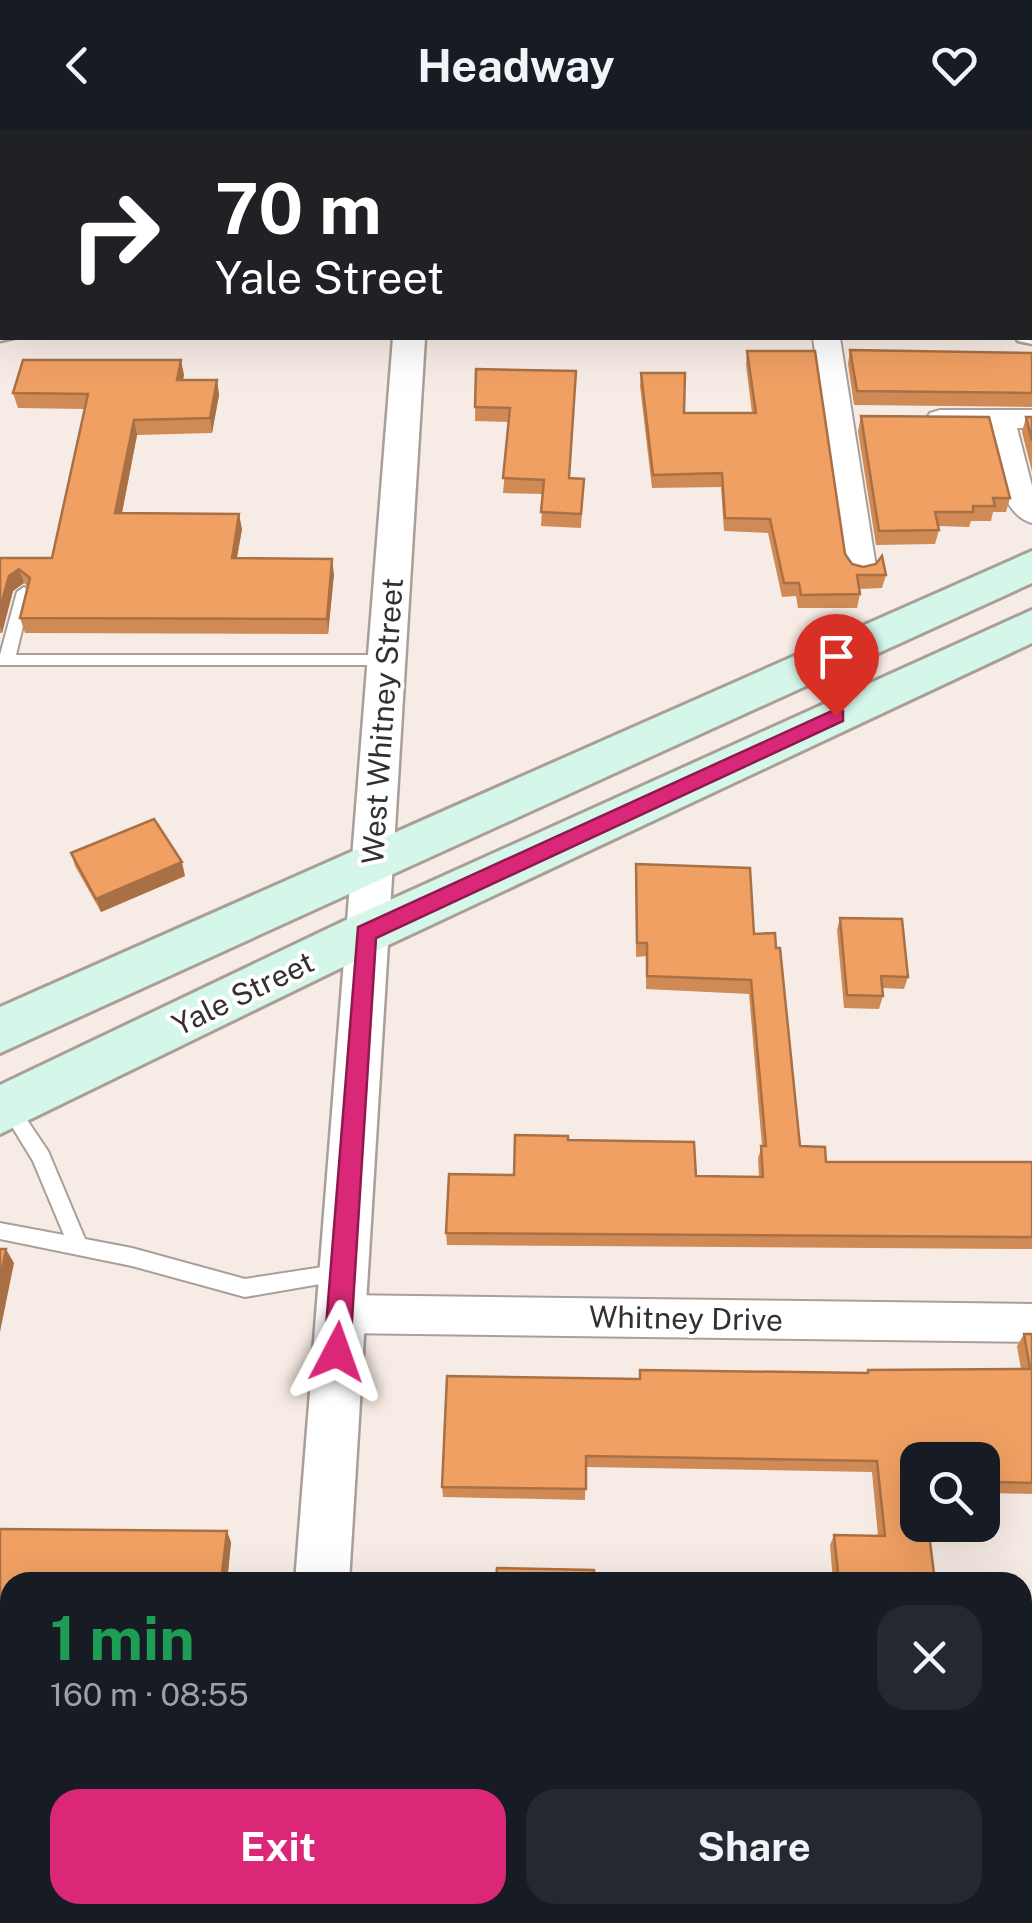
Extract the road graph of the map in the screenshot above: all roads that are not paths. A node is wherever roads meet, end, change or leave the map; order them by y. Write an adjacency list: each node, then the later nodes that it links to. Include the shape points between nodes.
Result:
1 (409, 340): 16 (street, West Whitney Street)
2 (826, 340): 3 (street)
3 (839, 418): 4 (street); 11 (street)
4 (874, 418)
5 (910, 418): 6 (street)
6 (1000, 419): 7 (street); 8 (street, via 1022,504)
7 (1032, 419)
8 (1032, 514): 9 (street)
9 (1002, 528)
10 (1032, 566): 13 (main road, Yale Street)
11 (861, 567)
12 (24, 592): 15 (lane)
13 (974, 592): 14 (main road); 17 (main road, Yale Street)
14 (1024, 629): 18 (main road, Yale Street)
15 (3, 660): 16 (lane)
16 (386, 660): 17 (street, West Whitney Street)
17 (372, 866): 18 (street, West Whitney Street); 19 (main road, Yale Street)
18 (366, 933): 20 (main road, Yale Street); 23 (street, West Whitney Street)
19 (0, 1031)
20 (4, 1109): 22 (lane, via 41,1157)
21 (0, 1231): 22 (lane)
22 (78, 1246): 23 (lane, via 244,1288)
23 (341, 1293): 24 (street, Whitney Drive); 25 (street, West Whitney Street)
24 (1032, 1323)
25 (323, 1572)

